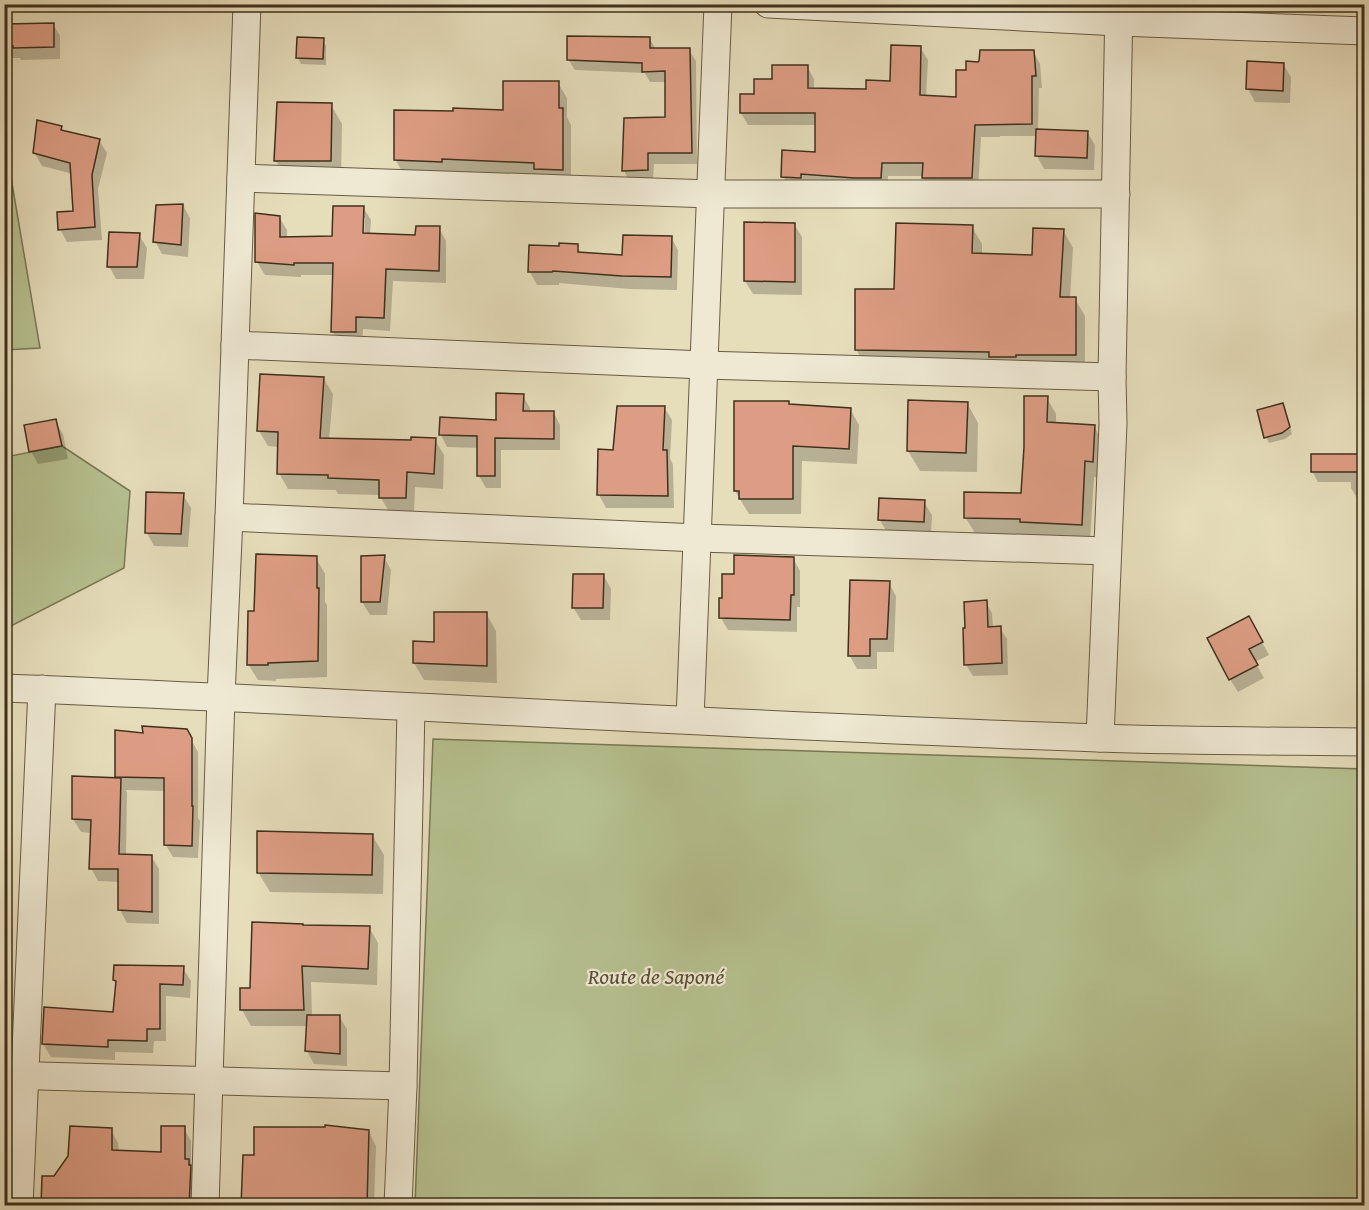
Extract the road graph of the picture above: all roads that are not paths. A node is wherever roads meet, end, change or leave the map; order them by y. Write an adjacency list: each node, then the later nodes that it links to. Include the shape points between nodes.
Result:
1 (247, 4): 6 (street)
2 (718, 4): 7 (street)
3 (768, 4): 4 (street)
4 (1119, 14): 5 (street); 8 (street)
5 (1365, 31)
6 (241, 178): 7 (street); 9 (street)
7 (711, 194): 8 (street); 10 (street)
8 (1116, 194): 11 (street)
9 (235, 345): 10 (street); 12 (street)
10 (704, 365): 11 (street); 13 (street)
11 (1112, 377): 14 (street)
12 (229, 517): 13 (street); 17 (street)
13 (698, 538): 14 (street); 19 (street)
14 (1107, 551): 20 (street)
15 (4, 688): 16 (street)
16 (42, 689): 17 (street); 22 (street)
17 (221, 697): 18 (street); 23 (street)
18 (411, 708): 19 (street); 24 (street)
19 (690, 720): 20 (street)
20 (1100, 738): 21 (street)
21 (1365, 742)
22 (14, 1076): 23 (street); 25 (street)
23 (209, 1082): 24 (street); 26 (street)
24 (403, 1086): 27 (street)
25 (19, 1206)
26 (205, 1206)
27 (398, 1206)

